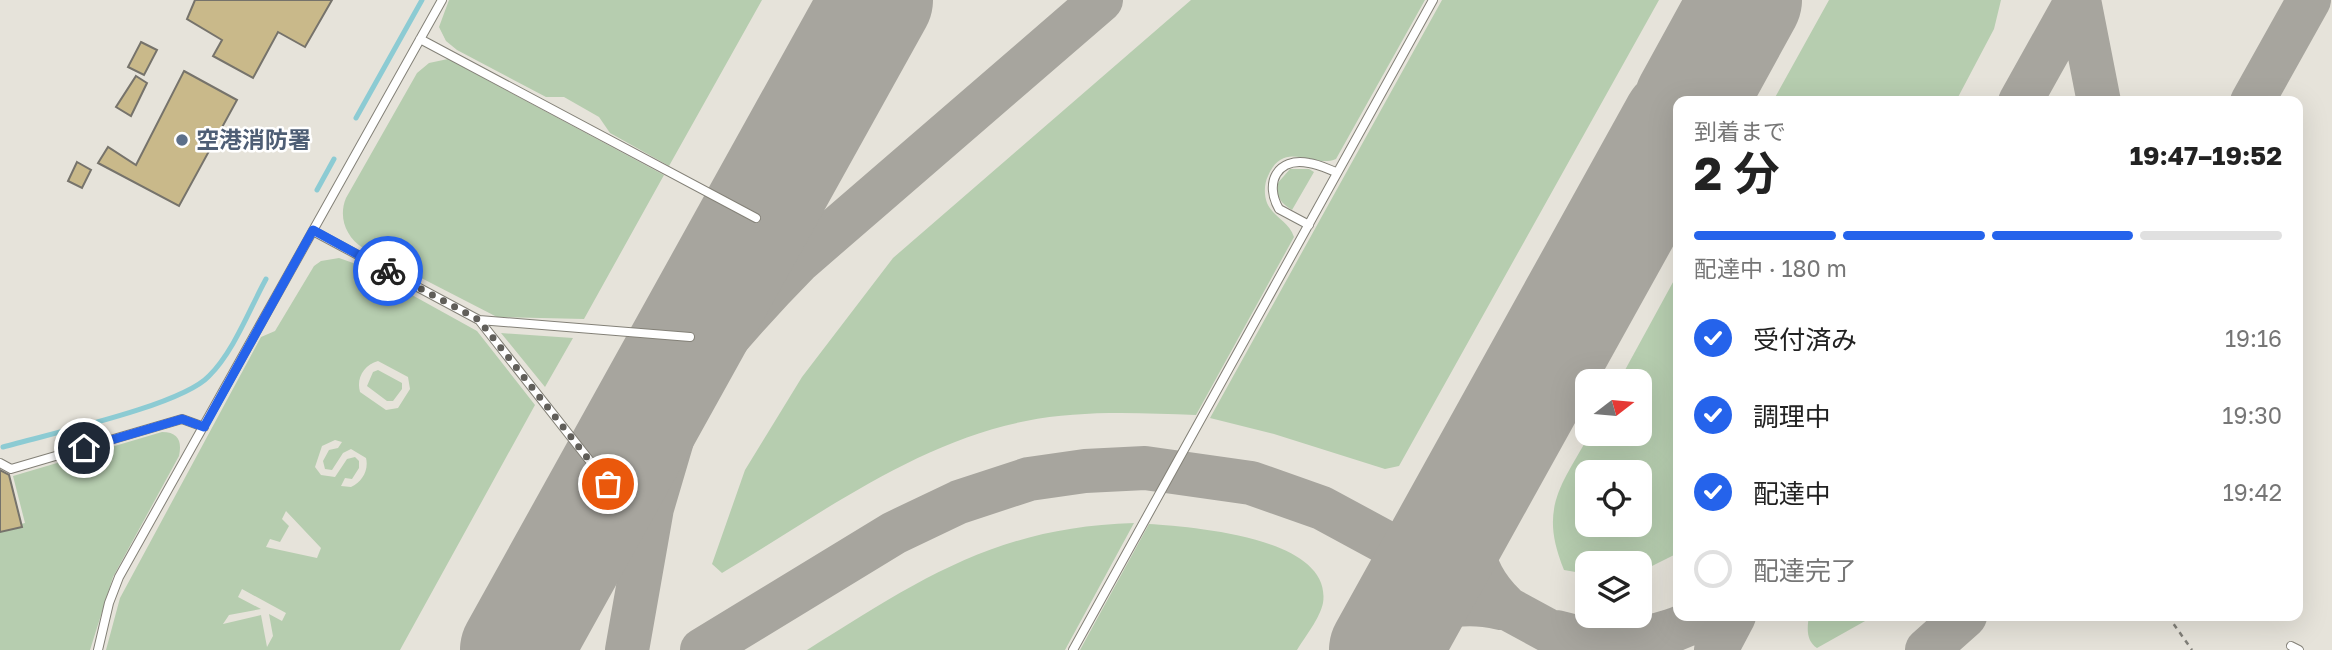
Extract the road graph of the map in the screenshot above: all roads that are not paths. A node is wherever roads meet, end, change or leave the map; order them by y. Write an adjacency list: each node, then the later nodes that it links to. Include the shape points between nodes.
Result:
1 (442, 0): 3 (lane)
2 (1433, 0): 4 (lane)
3 (420, 38): 5 (lane); 7 (lane)
4 (1336, 172): 6 (lane); 6 (lane, via 1296,162 1275,175 1271,186 1279,209)
5 (756, 218)
6 (1309, 225): 14 (lane)
7 (313, 230): 8 (lane); 10 (lane)
8 (479, 320): 9 (lane); 12 (lane)
9 (690, 337)
10 (204, 427): 11 (lane, via 182,419 11,469); 13 (lane, via 119,577)
11 (0, 463)
12 (608, 484)
13 (98, 650)
14 (1073, 650)

